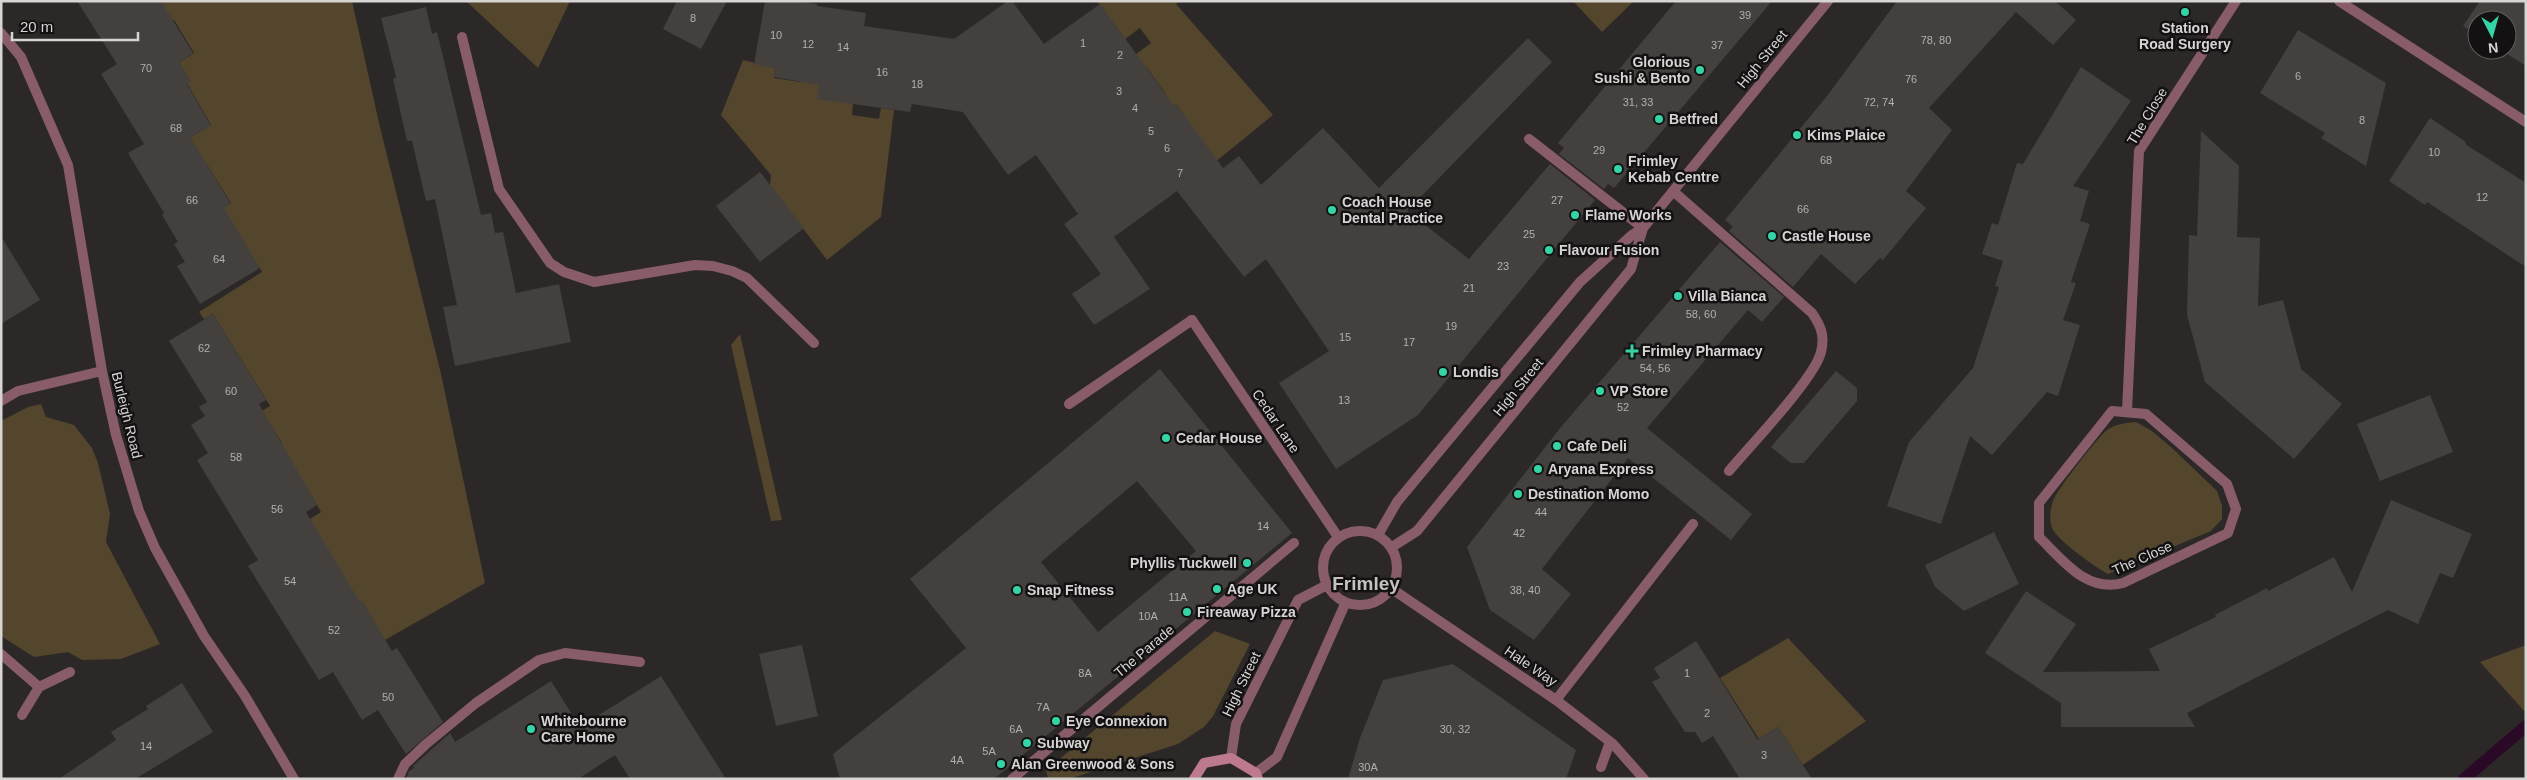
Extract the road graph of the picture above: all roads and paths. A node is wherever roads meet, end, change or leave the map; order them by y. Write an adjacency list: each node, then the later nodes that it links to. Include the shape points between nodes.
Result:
1 (1828, 1): 8 (street, High Street)
2 (2236, 1): 14 (street, The Close, via 2139,150)
3 (2339, 1): 6 (street)
4 (1, 33): 11 (street, Burleigh Road, via 21,57 68,165)
5 (462, 38): 10 (street, via 499,189 550,263 564,272 594,282 695,266 732,271 747,278)
6 (2526, 122)
7 (1529, 139): 9 (street)
8 (1673, 191): 9 (street, High Street); 15 (street, via 1812,313 1821,325 1821,354 1811,374)
9 (1643, 228): 17 (street, High Street, via 1580,282 1397,502); 20 (street, High Street, via 1631,269 1600,309 1417,531)
10 (814, 343)
11 (102, 371): 12 (street, via 18,391); 34 (street, Burleigh Road, via 116,435 139,511 155,548 204,636 245,696)
12 (1, 401)
13 (1069, 404): 18 (street, Cedar Lane, via 1192,320)
14 (2127, 411): 14 (street, The Close, via 2146,414 2227,484 2236,509 2228,532 2110,587 2084,580 2039,537 2040,503 2112,411)
15 (1729, 471)
16 (1693, 524): 28 (street)
17 (1378, 535): 18 (street, via 1358,530); 20 (street)
18 (1338, 538): 21 (street, via 1322,559)
19 (1294, 543): 36 (street, The Parade)
20 (1392, 547): 22 (street, via 1398,569)
21 (1325, 586): 23 (street); 31 (street, High Street, via 1298,600 1236,724)
22 (1392, 589): 23 (street, via 1371,606); 28 (street, Hale Way)
23 (1345, 604): 33 (street, via 1277,757)
24 (1, 654): 27 (street)
25 (640, 662): 35 (street, via 565,653 539,660 476,703 425,745 405,764)
26 (70, 672): 27 (street)
27 (39, 687): 29 (street)
28 (1556, 700): 30 (street, Hale Way)
29 (22, 715)
30 (1610, 742): 32 (street); 38 (street, Hale Way)
31 (1231, 758): 33 (main road); 37 (main road, via 1204,764)
32 (1601, 767)
33 (1257, 776)
34 (294, 779)
35 (398, 779)
36 (1012, 779)
37 (1194, 779)
38 (1644, 779)

